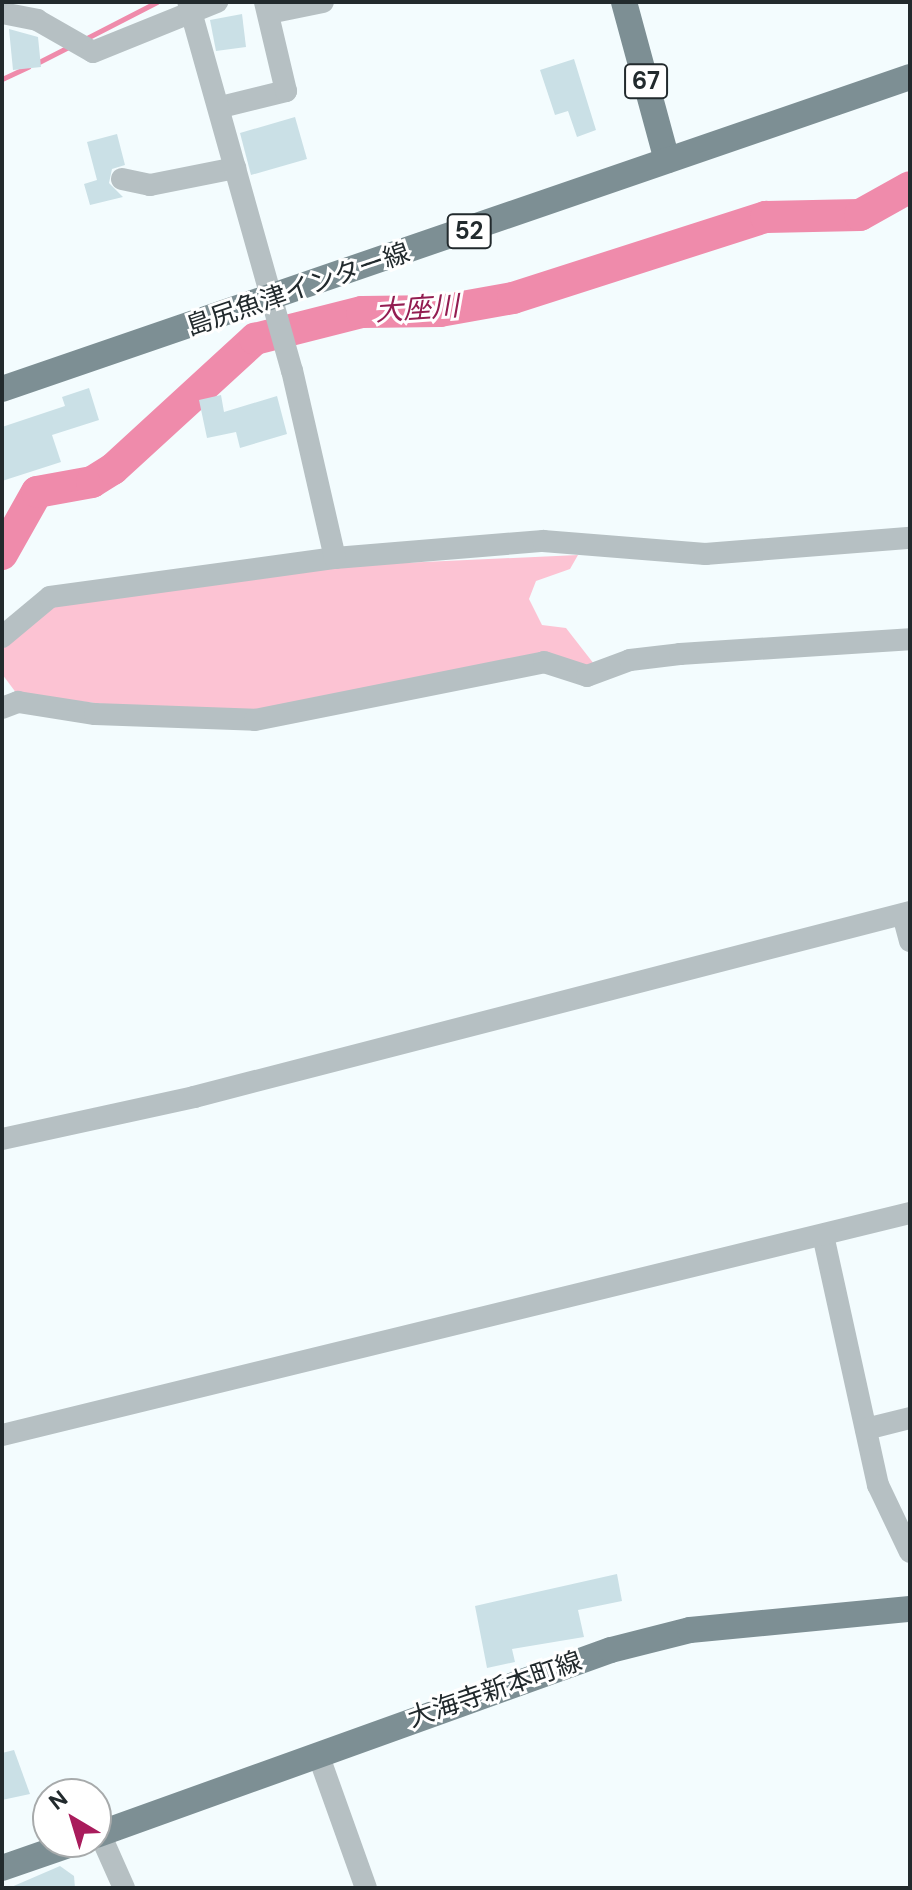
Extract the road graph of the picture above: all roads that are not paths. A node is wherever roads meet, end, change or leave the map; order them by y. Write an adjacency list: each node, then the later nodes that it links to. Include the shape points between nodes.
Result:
1 (217, 2): 4 (street)
2 (323, 2): 5 (street)
3 (624, 2): 9 (main road, 67)
4 (190, 7): 6 (street, via 93,52 37,20); 8 (street)
5 (267, 7): 8 (street, via 286,91)
6 (2, 13)
7 (910, 77): 9 (main road, 島尻魚津インター線 / 52)
8 (221, 107): 10 (street)
9 (667, 160): 12 (main road, 島尻魚津インター線 / 52)
10 (235, 168): 11 (street, via 150,185); 12 (street)
11 (122, 179)
12 (270, 302): 13 (main road, 島尻魚津インター線 / 52); 15 (street)
13 (2, 389)
14 (910, 538): 15 (street, via 705,554 543,541)
15 (335, 558): 16 (street, via 50,597)
16 (2, 637)
17 (910, 639): 18 (street, via 680,654 630,660 587,676 544,662 255,720 95,714 18,702)
18 (2, 708)
19 (907, 914): 20 (street); 21 (street)
20 (910, 941)
21 (2, 1139)
22 (910, 1213): 23 (street)
23 (823, 1235): 25 (street); 26 (street)
24 (910, 1418): 25 (street)
25 (866, 1429): 27 (street, via 878,1485)
26 (2, 1435)
27 (910, 1552)
28 (910, 1609): 29 (main road, 大海寺新本町線, via 651,1640)
29 (318, 1754): 30 (main road, 大海寺新本町線); 35 (street)
30 (112, 1829)
31 (32, 1858): 33 (main road, 大海寺新本町線)
32 (105, 1858): 34 (street)
33 (2, 1868)
34 (124, 1888)
35 (366, 1888)

